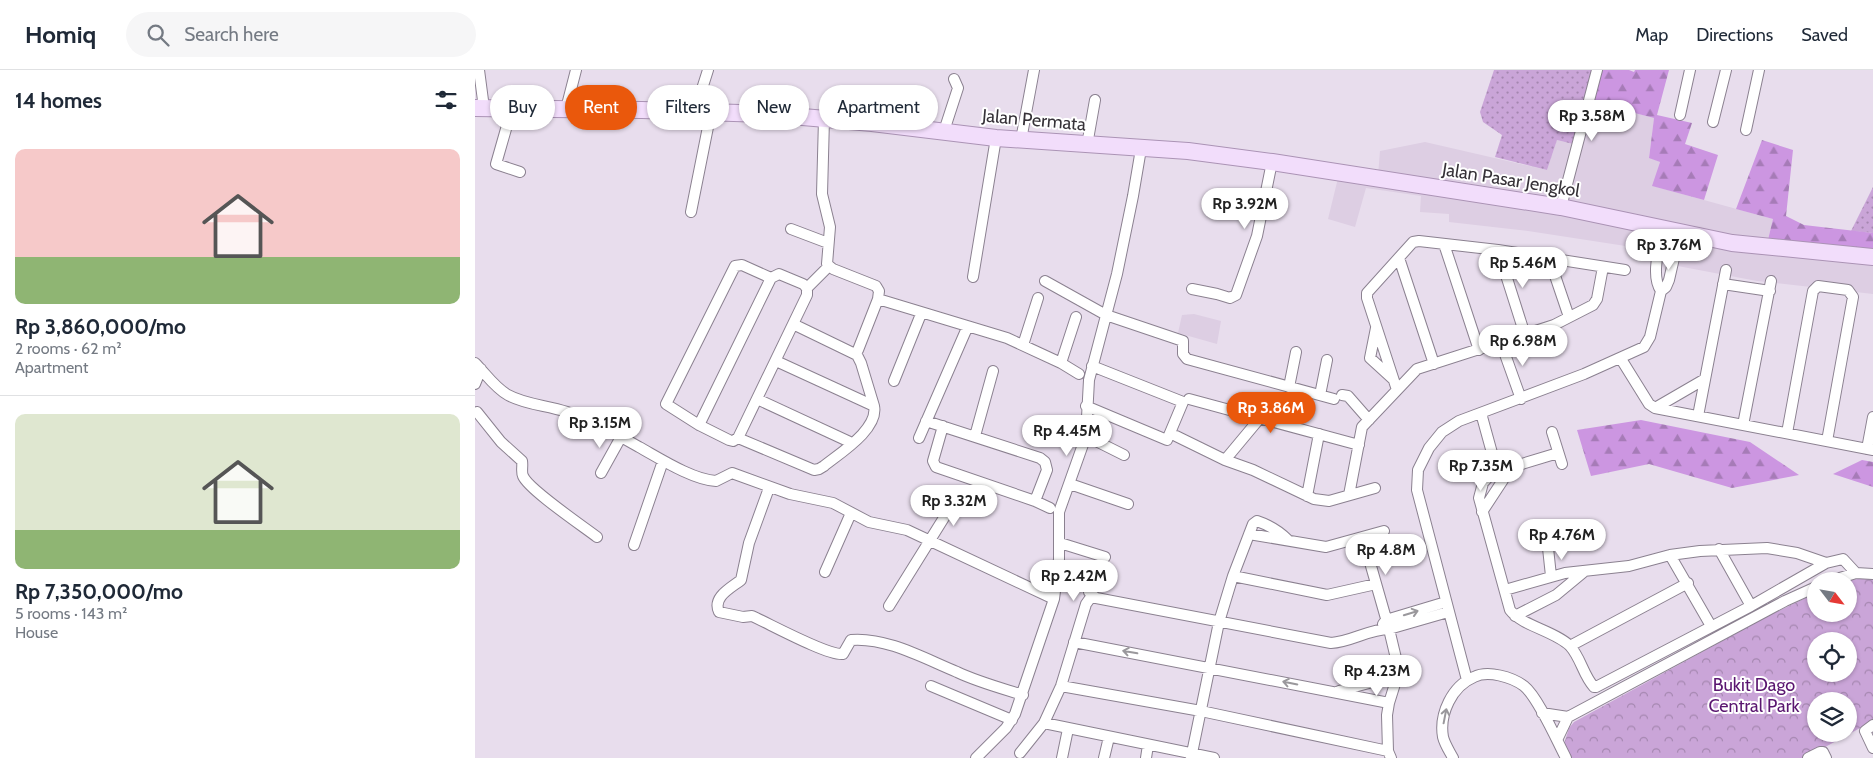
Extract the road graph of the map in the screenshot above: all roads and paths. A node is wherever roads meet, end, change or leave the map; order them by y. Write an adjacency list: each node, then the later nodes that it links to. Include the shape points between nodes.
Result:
1 (479, 70): 13 (street)
2 (576, 70): 10 (street)
3 (708, 70): 11 (street)
4 (1033, 70): 25 (street)
5 (1597, 70): 30 (street)
6 (1690, 70): 15 (street)
7 (1725, 70): 17 (street)
8 (1759, 70): 22 (street)
9 (954, 80): 23 (street, via 957,88)
10 (572, 85)
11 (703, 85)
12 (1095, 100): 26 (street)
13 (480, 108)
14 (729, 113): 16 (main road, Jalan Permata)
15 (1680, 115)
16 (819, 119)
17 (1713, 122)
18 (506, 130): 29 (street, via 496,164)
19 (707, 130): 31 (street)
20 (824, 130): 35 (street, via 821,194 829,226)
21 (928, 130): 23 (main road, Jalan Permata)
22 (1746, 130)
23 (944, 132): 24 (main road, Jalan Permata)
24 (996, 138): 25 (main road, Jalan Permata); 46 (street)
25 (1021, 140): 26 (main road, Jalan Permata)
26 (1087, 145): 27 (main road, Jalan Permata)
27 (1141, 149): 28 (main road, Jalan Pasar Jengkol, via 1188,151); 55 (street)
28 (1272, 162): 30 (main road, Jalan Pasar Jengkol); 50 (street, via 1257,236 1236,296 1230,298)
29 (520, 172)
30 (1561, 207): 32 (main road, Jalan Pasar Jengkol)
31 (691, 212)
32 (1663, 228): 34 (main road, Jalan Pasar Jengkol); 51 (street, via 1655,276)
33 (791, 229): 35 (street)
34 (1680, 232): 38 (main road, Jalan Pasar Jengkol, via 1732,243); 51 (street, via 1669,280)
35 (828, 243): 41 (street, via 826,260)
36 (1444, 244): 37 (street); 39 (street, via 1413,242); 65 (street)
37 (1498, 250): 40 (street); 61 (street)
38 (1873, 257)
39 (1399, 258): 59 (street, via 1367,293); 71 (street)
40 (1549, 258): 42 (street); 57 (street)
41 (829, 266): 49 (street); 53 (street, via 876,286)
42 (1603, 267): 43 (street); 57 (street, via 1597,299 1593,305)
43 (1625, 270)
44 (1726, 270): 48 (street)
45 (771, 278): 49 (street, via 779,274); 95 (street); 95 (street, via 738,264 732,270 665,404)
46 (973, 278)
47 (1045, 281): 55 (street)
48 (1723, 284): 76 (street); 96 (street, via 1770,286)
49 (807, 288): 58 (street, via 807,295)
50 (1192, 289)
51 (1661, 291): 67 (street, via 1648,342)
52 (1039, 298): 63 (street)
53 (878, 299): 54 (street); 64 (street)
54 (921, 314): 60 (street); 77 (street)
55 (1106, 315): 73 (street); 80 (street, via 1183,341 1183,354 1187,359)
56 (1076, 317): 70 (street)
57 (1569, 318): 61 (street)
58 (793, 324): 69 (street); 85 (street, via 857,356)
59 (1376, 327): 79 (street); 79 (street, via 1370,358)
60 (967, 328): 63 (street); 94 (street)
61 (1525, 334): 62 (street)
62 (1501, 343): 65 (street); 84 (street)
63 (1023, 345): 70 (street)
64 (858, 350)
65 (1479, 350): 71 (street)
66 (1297, 352): 80 (street)
67 (1621, 359): 84 (street); 87 (street, via 1649,404)
68 (1327, 360): 81 (street)
69 (776, 361): 82 (street); 85 (street)
70 (1061, 363): 75 (street)
71 (1434, 364): 79 (street, via 1417,370)
72 (478, 366): 78 (street); 101 (street, via 506,394 566,412)
73 (1092, 366): 86 (street); 86 (street, via 1183,402 1167,440)
74 (993, 371): 102 (street)
75 (1079, 374)
76 (1705, 379): 87 (street); 90 (street)
77 (894, 381)
78 (475, 384)
79 (1396, 385): 93 (street)
80 (1289, 387): 81 (street)
81 (1320, 395): 93 (street, via 1348,396)
82 (757, 399): 105 (street); 108 (street)
83 (1189, 399): 92 (street)
84 (1521, 399): 89 (street)
85 (874, 406): 108 (street, via 874,417 863,434)
86 (1087, 406): 103 (street)
87 (1655, 408): 90 (street)
88 (476, 411): 130 (street, via 501,442 522,461 525,480)
89 (1481, 413): 116 (street); 156 (street, via 1441,432 1418,470 1417,490)
90 (1698, 416): 96 (street)
91 (1873, 417): 110 (street)
92 (1260, 418): 100 (street); 113 (street)
93 (1369, 420): 109 (street, via 1362,427)
94 (926, 421): 97 (street); 106 (street)
95 (699, 425): 105 (street, via 729,440)
96 (1743, 425): 99 (street)
97 (943, 426): 102 (street); 124 (street, via 933,462 936,467)
98 (1552, 432): 111 (street)
99 (1787, 433): 107 (street); 107 (street, via 1813,291 1819,286 1848,290 1853,297)
100 (1319, 434): 109 (street); 122 (street)
101 (621, 436): 114 (street); 117 (street)
102 (975, 436): 124 (street, via 1045,462 1047,470)
103 (1086, 436): 112 (street); 118 (street)
104 (1176, 436): 113 (street)
105 (738, 438): 108 (street, via 814,470 824,466)
106 (919, 438)
107 (1827, 441): 110 (street)
108 (852, 442)
109 (1359, 445): 121 (street)
110 (1870, 449)
111 (1558, 454): 115 (street); 116 (street)
112 (1124, 455)
113 (1225, 460): 122 (street)
114 (663, 461): 119 (street, via 711,481 732,473); 134 (street)
115 (1562, 464)
116 (1498, 471): 127 (street, via 1503,480); 127 (street, via 1483,483 1479,492)
117 (601, 473)
118 (1070, 484): 125 (street); 133 (street, via 1059,512)
119 (769, 488): 128 (street, via 833,504); 169 (street, via 749,542 741,580 721,597 719,612 752,616 837,654 843,654 851,640 876,642)
120 (1375, 488): 121 (street)
121 (1349, 495): 122 (street, via 1329,500)
122 (1307, 496)
123 (955, 500): 132 (street)
124 (1035, 502): 126 (street)
125 (1128, 504)
126 (1050, 508)
127 (1482, 512): 150 (street)
128 (851, 514): 132 (street, via 869,522 907,530); 141 (street)
129 (1385, 531): 131 (street)
130 (597, 537)
131 (1363, 538): 146 (street, via 1326,547 1287,540 1277,530 1257,521); 149 (street)
132 (930, 541): 153 (street); 154 (street)
133 (1060, 544): 138 (street); 153 (street)
134 (634, 545)
135 (1548, 548): 147 (street)
136 (1719, 549): 137 (street); 139 (street, via 1767,548); 155 (street)
137 (1670, 555): 140 (street, via 1629,566); 148 (street)
138 (1105, 557)
139 (1826, 562): 143 (street, via 1843,559); 155 (street)
140 (1585, 571): 147 (street); 157 (street, via 1557,595)
141 (825, 572)
142 (1092, 572): 152 (street, via 1089,592)
143 (1855, 572)
144 (1857, 573): 145 (street)
145 (1873, 574)
146 (1233, 576): 149 (street, via 1327,595); 158 (street)
147 (1551, 576): 150 (street)
148 (1688, 583): 160 (street); 162 (street)
149 (1376, 584): 159 (street)
150 (1505, 590): 157 (street, via 1510,610)
151 (1807, 591): 173 (street)
152 (1095, 597): 158 (street); 161 (street, via 1086,604)
153 (1054, 599): 169 (street)
154 (889, 606)
155 (1751, 606): 160 (street)
156 (1447, 607): 159 (street); 165 (street)
157 (1515, 616): 162 (street)
158 (1219, 622): 159 (street, via 1331,643); 163 (street)
159 (1385, 626): 164 (street)
160 (1711, 626): 162 (street, via 1596,687)
161 (1074, 642): 163 (street, one-way to 161); 167 (street)
162 (1570, 646)
163 (1210, 667): 168 (street, one-way to 163); 171 (street)
164 (1399, 675): 168 (street); 170 (street)
165 (1467, 680): 172 (street, via 1487,675 1513,679 1532,693); 190 (street, one-way to 165, via 1443,738 1444,715 1453,695)
166 (931, 686): 174 (street)
167 (1061, 686): 171 (street); 175 (street)
168 (1336, 692): 170 (street)
169 (1023, 695): 174 (street)
170 (1389, 703): 183 (street, via 1386,729)
171 (1201, 712): 183 (street); 184 (street)
172 (1543, 713): 173 (street); 179 (street)
173 (1568, 717): 179 (street)
174 (1012, 720): 185 (street)
175 (1044, 723): 177 (street); 182 (street)
176 (1873, 725): 181 (street, via 1865,730)
177 (1068, 729): 178 (street); 186 (street)
178 (1109, 737): 180 (street); 187 (street)
179 (1557, 740): 191 (street)
180 (1148, 745): 184 (street); 188 (street)
181 (1873, 748)
182 (1020, 753)
183 (1390, 754)
184 (1192, 756): 189 (street)
185 (976, 758)
186 (1062, 758)
187 (1105, 758)
188 (1146, 758)
189 (1213, 758)
190 (1453, 758)
191 (1567, 758)
192 (1808, 758): 193 (street, via 1820,752)
193 (1827, 758)

